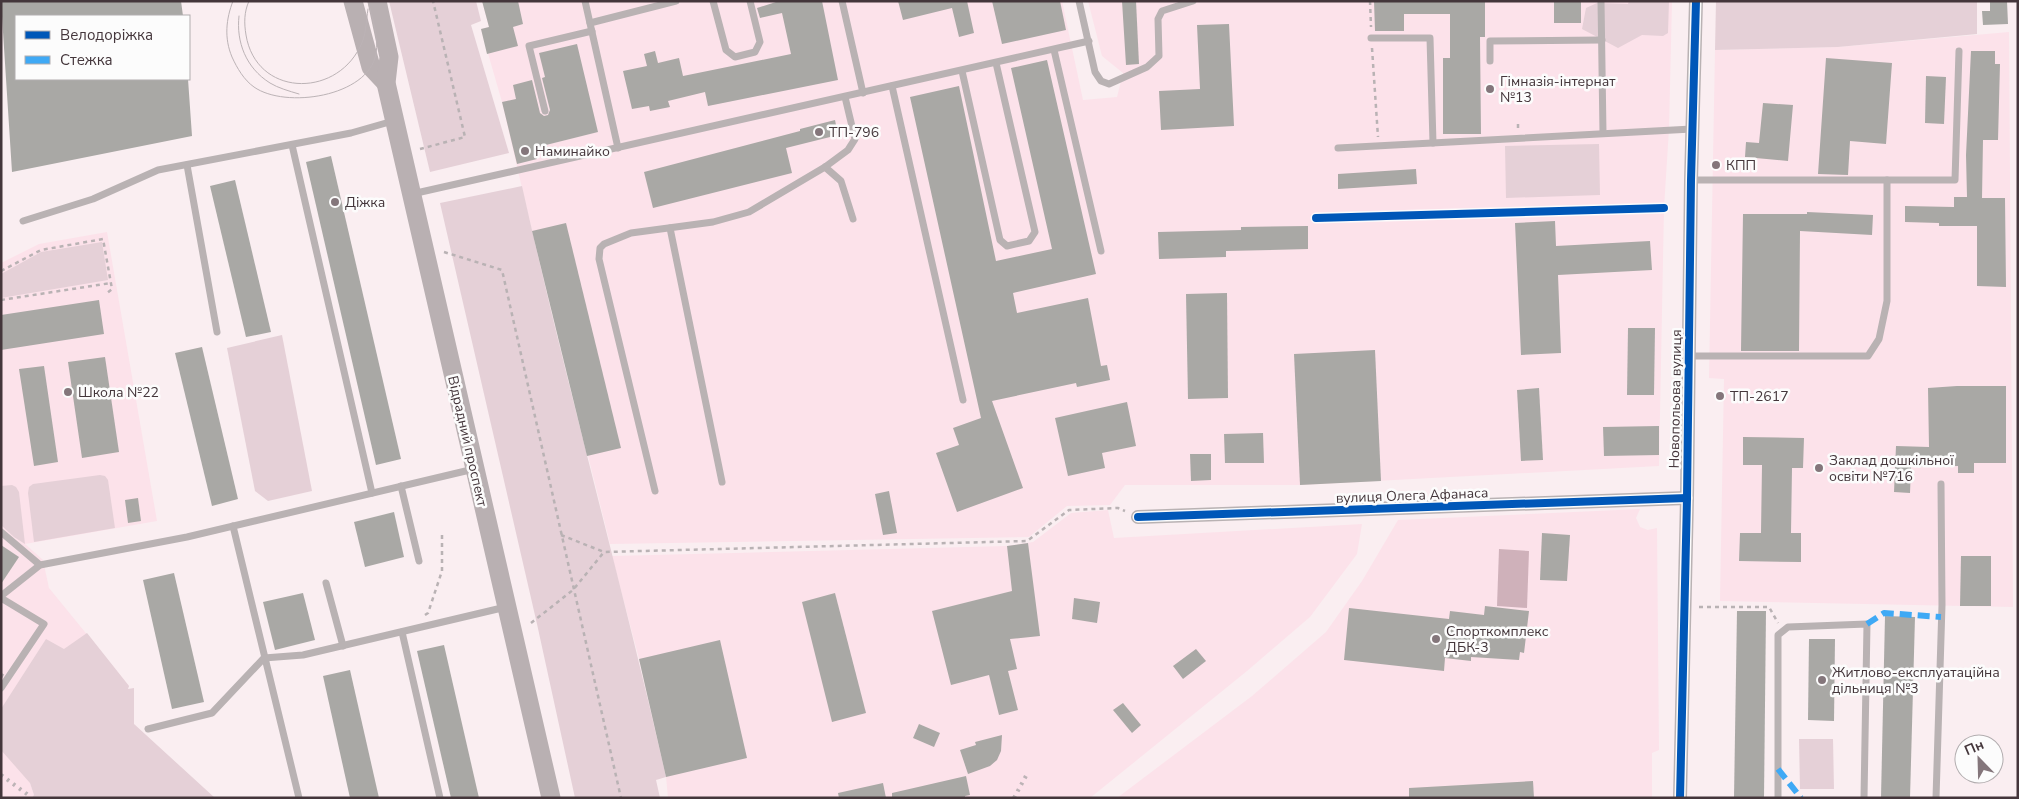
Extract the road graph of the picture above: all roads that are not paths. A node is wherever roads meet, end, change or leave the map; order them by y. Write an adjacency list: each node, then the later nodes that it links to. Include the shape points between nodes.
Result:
1 (353, 1): 21 (main road, Відрадний проспект, via 371,66)
2 (377, 1): 21 (main road, Відрадний проспект, via 389,57)
3 (585, 1): 12 (lane)
4 (676, 1): 12 (lane)
5 (713, 1): 6 (lane, via 726,50 735,57 755,52 760,42)
6 (750, 1)
7 (842, 1): 23 (lane)
8 (1079, 1): 15 (lane)
9 (1192, 1): 15 (lane, via 1162,11 1158,19 1159,56 1147,67 1109,84 1101,81 1095,72)
10 (1601, 1): 14 (lane)
11 (1696, 1): 27 (street, Новопольова вулиця)
12 (591, 27): 25 (lane, via 529,46); 31 (lane)
13 (1371, 38): 29 (lane, via 1430,38)
14 (1602, 40): 18 (lane, via 1490,42); 28 (lane)
15 (1089, 41): 16 (lane)
16 (1054, 50): 19 (lane); 41 (lane)
17 (1959, 51): 36 (lane, via 1955,180)
18 (1490, 62)
19 (996, 63): 20 (lane); 20 (lane, via 1035,232 1029,240 1007,246 1000,240)
20 (962, 70): 22 (lane)
21 (386, 83): 26 (main road, Відрадний проспект)
22 (892, 86): 23 (lane); 44 (lane)
23 (863, 92): 24 (lane)
24 (845, 96): 31 (lane); 34 (lane, via 855,139 848,150)
25 (545, 111)
26 (395, 120): 30 (lane); 37 (main road, Відрадний проспект)
27 (1692, 129): 28 (lane); 35 (street, Новопольова вулиця)
28 (1603, 133): 29 (lane)
29 (1433, 143): 32 (lane)
30 (292, 145): 33 (lane); 50 (lane)
31 (618, 148): 37 (lane)
32 (1338, 148)
33 (187, 165): 39 (lane, via 158,170 93,200); 42 (lane)
34 (826, 168): 38 (lane, via 841,181); 40 (lane, via 749,212 713,222)
35 (1690, 180): 36 (lane); 43 (street, Новопольова вулиця)
36 (1887, 180): 43 (lane, via 1887,301 1879,339 1868,356)
37 (412, 194): 45 (main road, Відрадний проспект)
38 (852, 219)
39 (23, 222)
40 (670, 228): 46 (lane); 49 (lane, via 631,233 604,244 600,248 599,259)
41 (1101, 251)
42 (217, 332)
43 (1688, 356): 51 (street, Новопольова вулиця)
44 (963, 400)
45 (474, 468): 48 (lane); 59 (main road, Відрадний проспект)
46 (722, 482)
47 (1941, 484): 71 (lane, via 1942,605)
48 (401, 486): 50 (lane); 55 (lane)
49 (655, 491)
50 (372, 493): 53 (lane)
51 (1687, 498): 52 (street, вулиця Олега Афанаса); 68 (street, Новопольова вулиця)
52 (1138, 517)
53 (233, 526): 56 (lane); 62 (lane)
54 (1, 532): 56 (lane)
55 (419, 561)
56 (40, 565): 58 (lane)
57 (326, 583): 61 (lane)
58 (1, 597): 63 (lane, via 44,624)
59 (506, 607): 60 (lane); 67 (main road, Відрадний проспект)
60 (402, 632): 61 (lane); 66 (lane)
61 (343, 646): 62 (lane, via 303,655)
62 (264, 658): 64 (lane, via 212,713); 65 (lane)
63 (1, 688)
64 (148, 729)
65 (299, 798)
66 (440, 798)
67 (551, 798)
68 (1680, 798)
69 (1778, 798): 70 (lane, via 1778,635 1788,627 1867,624)
70 (1864, 798)
71 (1936, 798)

